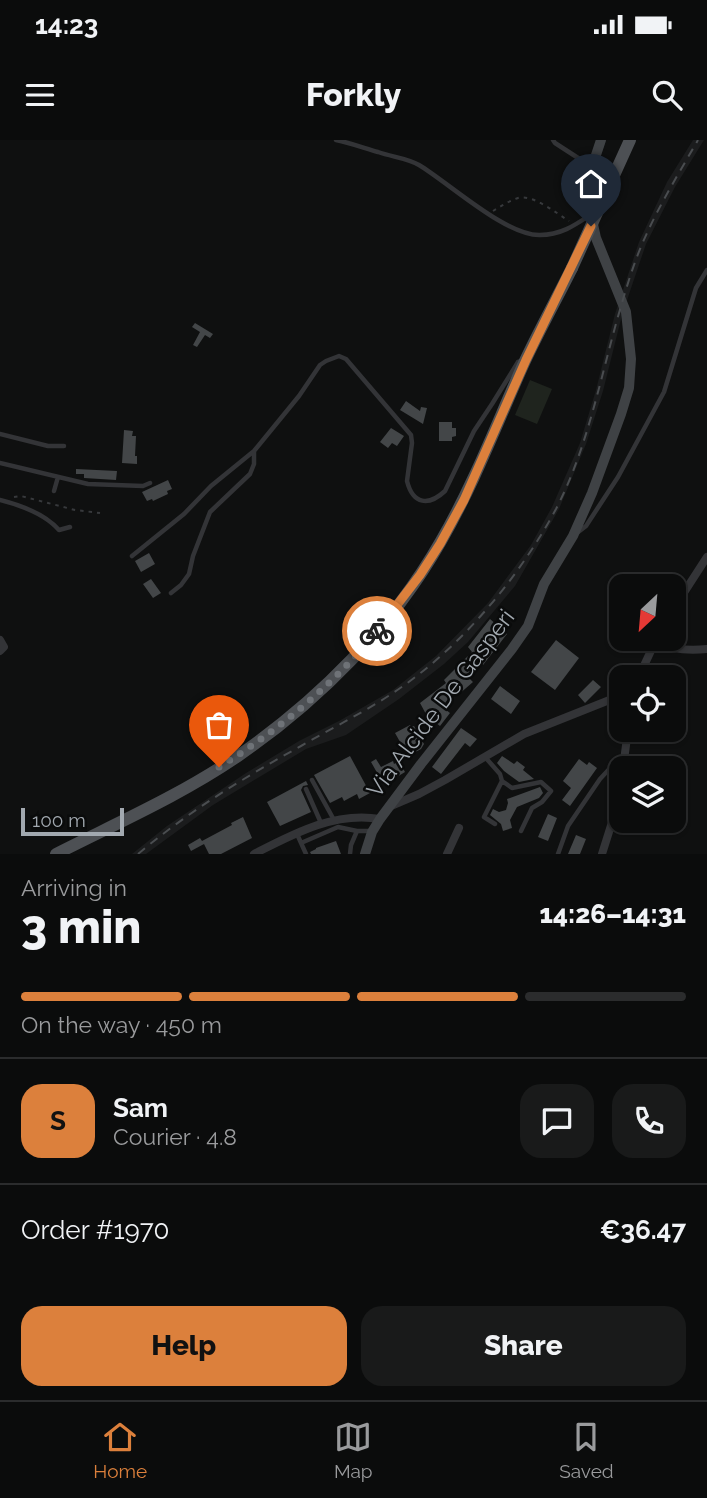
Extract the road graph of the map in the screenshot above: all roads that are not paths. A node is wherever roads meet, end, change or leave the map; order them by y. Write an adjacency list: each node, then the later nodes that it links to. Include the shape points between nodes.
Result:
1 (337, 140): 7 (lane, via 414,162 524,232 560,232)
2 (547, 140): 5 (lane)
3 (601, 140): 6 (main road, Via Alcide De Gasperi)
4 (630, 140): 9 (main road, bridge)
5 (554, 142): 6 (lane)
6 (593, 167): 7 (main road, Via Alcide De Gasperi)
7 (591, 215): 19 (main road, Via Alcide De Gasperi, via 626,312 629,388)
8 (707, 270): 19 (lane, via 696,288 659,402 586,526)
9 (526, 360): 12 (lane, via 518,362 474,431 445,491 429,502 408,488 411,436 339,356 320,365); 46 (main road, via 440,544 393,611 334,678 237,756)
10 (0, 434): 11 (lane)
11 (64, 446)
12 (254, 451): 20 (lane); 23 (lane, via 250,474 210,512 189,573)
13 (0, 463): 14 (lane)
14 (58, 477): 15 (lane, via 88,484); 16 (lane)
15 (150, 483)
16 (54, 491)
17 (0, 500): 18 (lane, via 38,514 59,530)
18 (70, 527)
19 (573, 536): 34 (main road, Via Alcide De Gasperi, via 544,584 528,626)
20 (132, 556)
21 (707, 557): 22 (street)
22 (686, 589)
23 (171, 593)
24 (0, 640): 27 (street, via 4,647)
25 (707, 649): 26 (street)
26 (686, 650)
27 (0, 651)
28 (609, 700): 29 (street, via 524,734)
29 (485, 756): 32 (lane); 34 (street)
30 (609, 769): 52 (lane, via 568,826)
31 (312, 780): 36 (lane)
32 (502, 781): 38 (lane, via 484,817); 42 (lane, via 512,788 541,782 551,791 533,808)
33 (306, 789): 37 (lane)
34 (389, 807): 35 (main road, Via Alcide De Gasperi)
35 (380, 819): 36 (street); 41 (main road, Via Alcide De Gasperi)
36 (334, 821): 37 (street)
37 (321, 823): 44 (street)
38 (495, 824)
39 (459, 828): 51 (street)
40 (357, 831): 41 (lane); 45 (lane, via 338,827); 49 (lane)
41 (373, 831): 50 (main road, Via Alcide De Gasperi)
42 (521, 831)
43 (609, 832): 53 (street)
44 (297, 833): 45 (lane); 47 (street)
45 (301, 842): 48 (lane)
46 (56, 854)
47 (254, 854)
48 (306, 854)
49 (351, 854)
50 (365, 854)
51 (447, 854)
52 (558, 854)
53 (602, 854)

